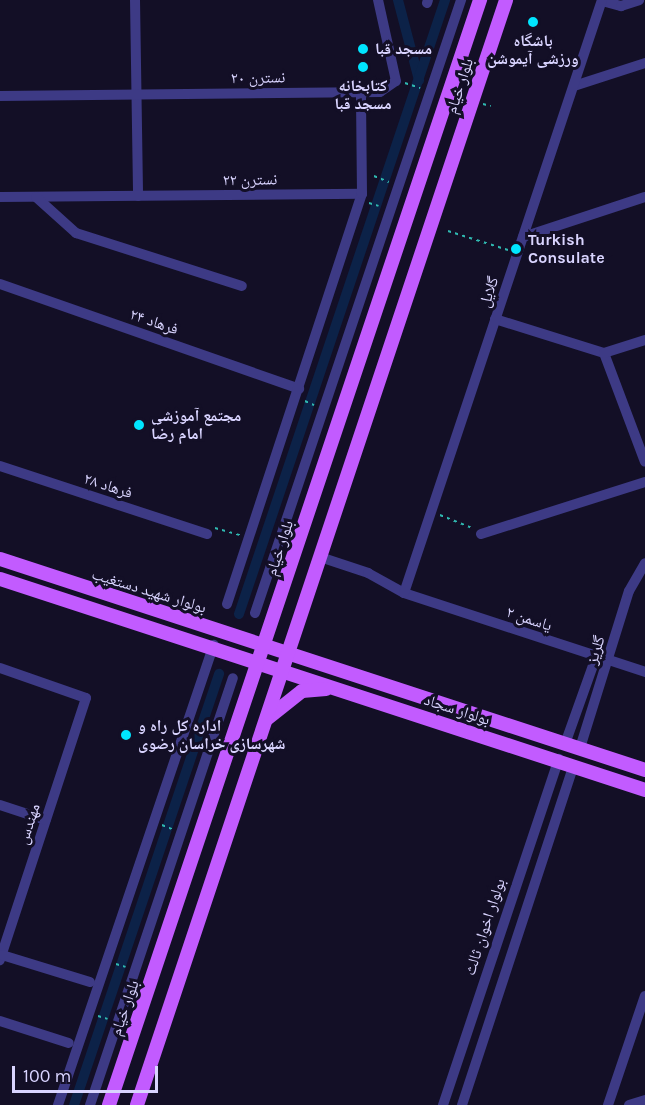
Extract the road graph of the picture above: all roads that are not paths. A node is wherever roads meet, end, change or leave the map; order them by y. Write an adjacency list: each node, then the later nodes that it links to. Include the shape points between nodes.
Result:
1 (135, 0): 11 (street)
2 (378, 0): 10 (street, نسترن ۲۰, via 396,81 380,92)
3 (460, 0): 38 (street)
4 (480, 0): 22 (main road, بلوار خیام)
5 (506, 0): 23 (main road, بلوار خیام)
6 (602, 0): 7 (street, via 621,6); 9 (street, گلایل)
7 (639, 0)
8 (645, 63): 9 (street)
9 (574, 86): 18 (street, گلایل)
10 (361, 92): 11 (street, نسترن ۲۰); 16 (street)
11 (136, 95): 12 (street, نسترن ۲۰); 13 (street)
12 (0, 96)
13 (138, 196): 15 (street, نسترن ۲۲); 16 (street, نسترن ۲۲)
14 (0, 197): 15 (street, نسترن ۲۲)
15 (36, 197): 20 (street, via 76,233)
16 (361, 197): 26 (street)
17 (645, 197): 18 (street)
18 (523, 237): 21 (street, گلایل)
19 (0, 284): 26 (street, فرهاد ۲۴)
20 (242, 286)
21 (495, 319): 25 (street); 36 (street, گلایل)
22 (371, 327): 23 (main road, via 379,340); 39 (main road, بلوار خیام)
23 (394, 336): 32 (main road, بلوار خیام)
24 (645, 340): 25 (street)
25 (604, 353): 27 (street)
26 (297, 393): 37 (street)
27 (645, 462)
28 (0, 466): 30 (street, فرهاد ۲۸)
29 (645, 482): 31 (street)
30 (207, 534)
31 (481, 534)
32 (320, 557): 36 (street, یاسمن ۲, via 368,573); 41 (main road, بلوار خیام)
33 (0, 559): 39 (main road, بولوار شهید دستغیب)
34 (645, 563): 43 (street, گلریز, via 629,591)
35 (0, 579): 40 (main road, بولوار شهید دستغیب)
36 (404, 593): 42 (street, یاسمن ۲)
37 (227, 604)
38 (255, 613)
39 (264, 644): 41 (main road, بولوار شهید دستغیب); 44 (main road, بلوار خیام)
40 (214, 645): 44 (main road, بولوار شهید دستغیب); 66 (street)
41 (289, 654): 46 (main road, بلوار خیام); 51 (main road, بولوار سجاد)
42 (596, 657): 43 (street, یاسمن ۲); 51 (street, گلریز)
43 (609, 660): 47 (street, یاسمن ۲); 52 (street, گلریز)
44 (259, 662): 46 (main road, بولوار سجاد); 68 (main road, بلوار خیام)
45 (0, 668): 58 (street, مهندس, via 86,698)
46 (284, 671): 49 (main road, بولوار سجاد); 50 (main road, بلوار خیام)
47 (645, 672)
48 (233, 678): 67 (street)
49 (333, 688): 50 (main road, via 302,691); 53 (main road, بولوار سجاد)
50 (266, 719): 69 (main road, بلوار خیام)
51 (565, 744): 52 (main road, بولوار سجاد); 53 (main road)
52 (580, 748): 54 (main road); 55 (main road, بولوار سجاد)
53 (559, 759): 54 (main road, بولوار سجاد); 70 (street, بولوار اخوان ثالث)
54 (574, 765): 56 (main road, بولوار سجاد); 71 (street)
55 (645, 770)
56 (645, 790)
57 (0, 805): 58 (street)
58 (46, 820): 59 (street, مهندس)
59 (3, 943): 60 (street, مهندس)
60 (1, 957): 61 (street)
61 (90, 982)
62 (645, 996): 72 (street)
63 (0, 1021): 64 (street)
64 (69, 1043)
65 (645, 1100): 73 (street)
66 (58, 1105)
67 (90, 1105)
68 (109, 1105)
69 (137, 1105)
70 (442, 1105)
71 (462, 1105)
72 (608, 1105)
73 (629, 1105)

